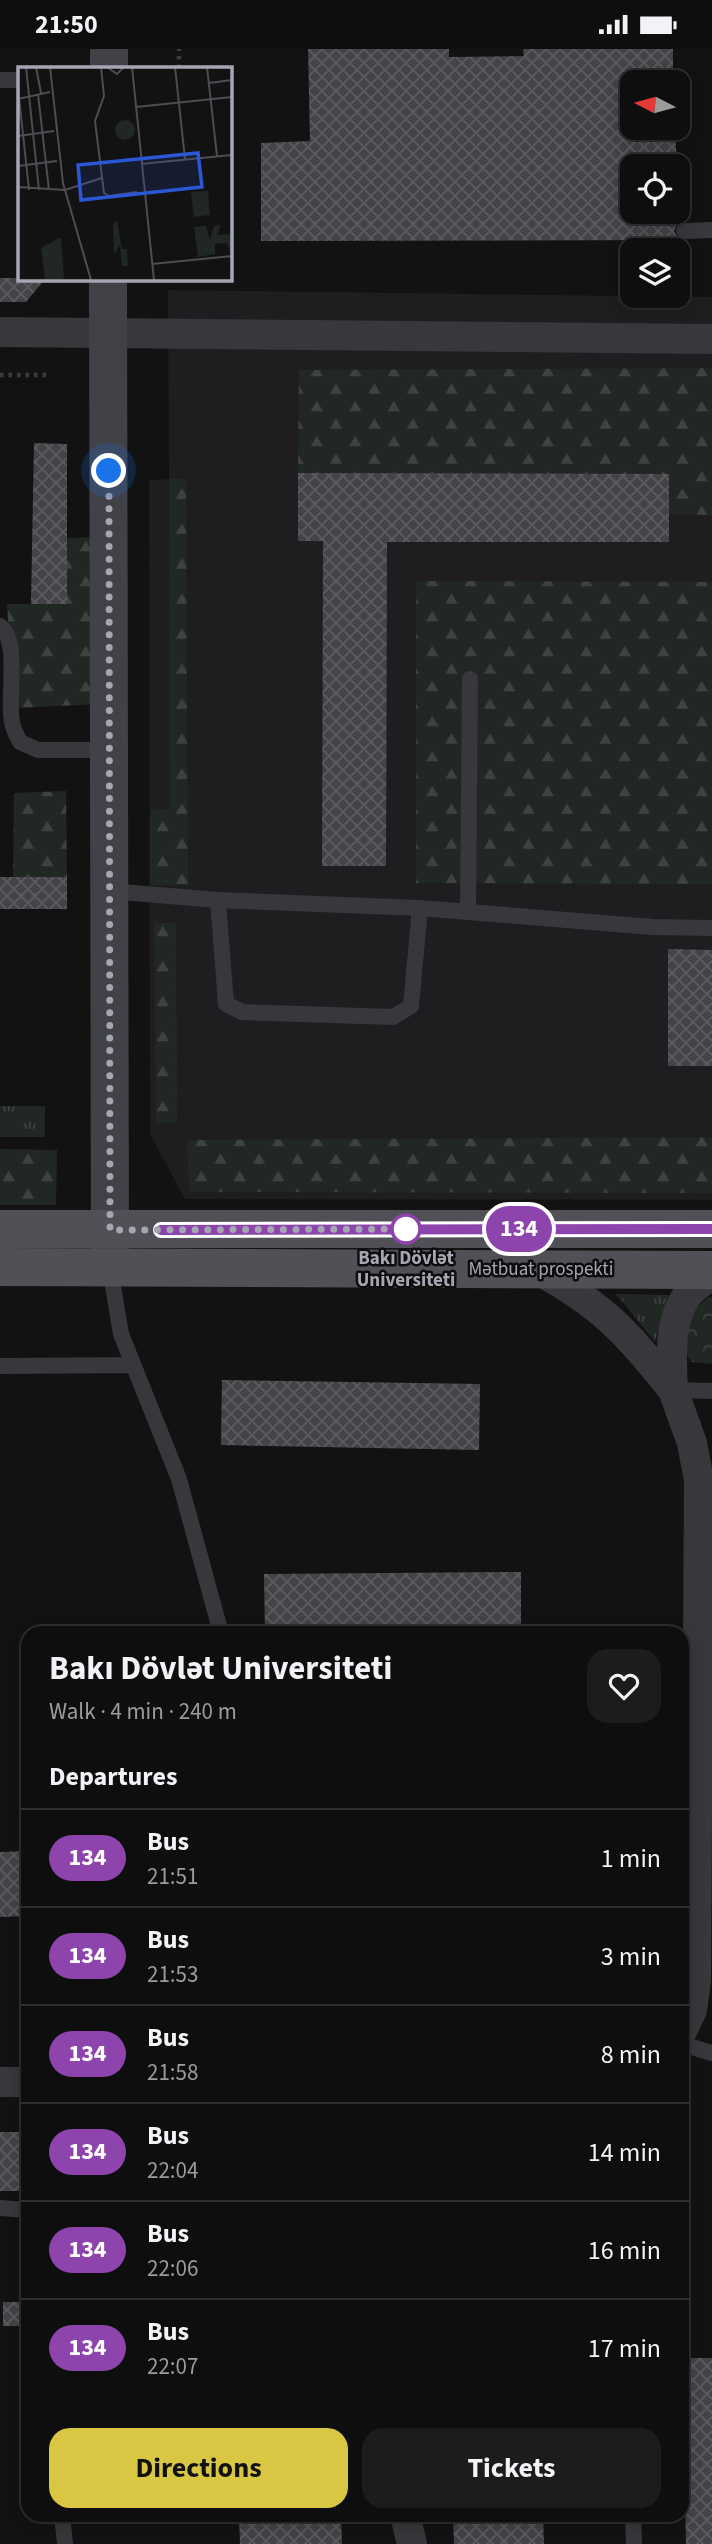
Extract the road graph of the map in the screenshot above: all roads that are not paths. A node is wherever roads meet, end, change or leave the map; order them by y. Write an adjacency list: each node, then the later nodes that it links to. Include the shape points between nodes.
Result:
1 (109, 49): 2 (street)
2 (109, 67)
3 (0, 80): 4 (lane)
4 (18, 80)
5 (712, 230): 6 (lane)
6 (684, 231)
7 (108, 280): 8 (street)
8 (108, 331): 9 (street); 10 (street); 13 (street)
9 (0, 332)
10 (712, 338)
11 (0, 626): 13 (lane, via 6,630 11,649 12,725 20,742 38,750)
12 (470, 679): 17 (lane)
13 (111, 750): 14 (street)
14 (109, 891): 15 (lane); 19 (street)
15 (218, 900): 16 (lane); 16 (lane, via 226,1004 256,1013 393,1017 411,1006)
16 (420, 908): 17 (lane)
17 (468, 912): 18 (lane)
18 (712, 928)
19 (110, 1212): 20 (main road, Mətbuat prospekti, via 62,1229); 21 (main road, Mətbuat prospekti, via 161,1230); 23 (street)
20 (0, 1229)
21 (712, 1229)
22 (0, 1267): 23 (main road, Mətbuat prospekti)
23 (110, 1268): 24 (main road, Mətbuat prospekti); 26 (lane, via 113,1301)
24 (536, 1269): 25 (main road, Mətbuat prospekti); 28 (street, via 600,1308 623,1328)
25 (712, 1272): 28 (street, via 687,1295 677,1316 671,1351)
26 (132, 1365): 27 (lane); 31 (lane, via 179,1479)
27 (0, 1366)
28 (673, 1390): 29 (lane); 30 (street)
29 (712, 1391)
30 (706, 1482): 32 (street)
31 (219, 1626)
32 (703, 1901): 33 (street)
33 (689, 2016)
34 (689, 2046): 35 (lane)
35 (712, 2053)
36 (21, 2082): 37 (street)
37 (0, 2083)
38 (0, 2208): 39 (lane)
39 (21, 2210)
40 (63, 2522): 43 (lane)
41 (407, 2522): 44 (street)
42 (633, 2522): 45 (lane)
43 (65, 2544)
44 (412, 2544)
45 (634, 2544)

